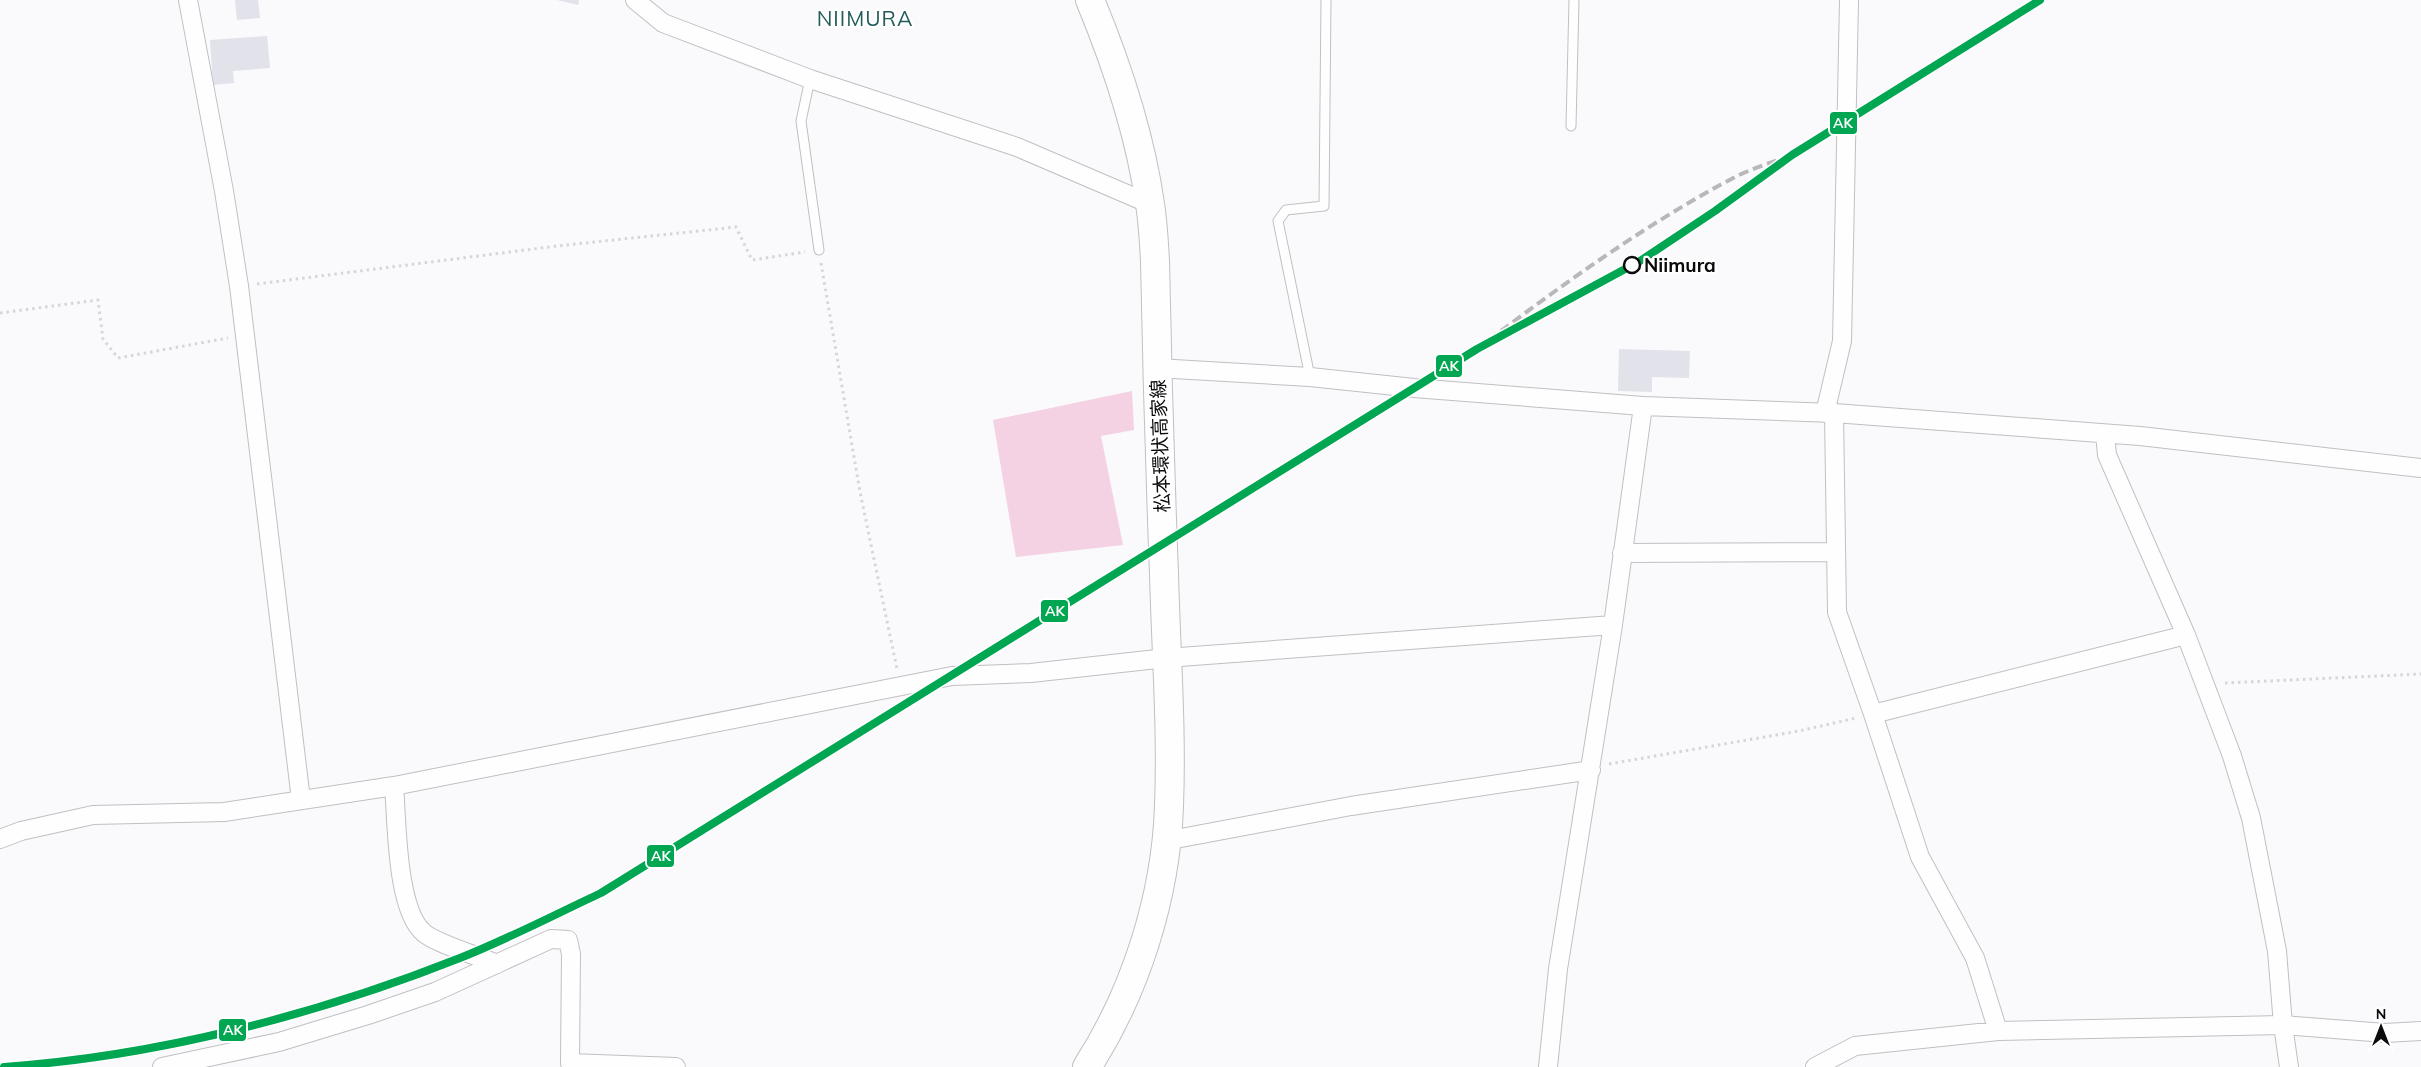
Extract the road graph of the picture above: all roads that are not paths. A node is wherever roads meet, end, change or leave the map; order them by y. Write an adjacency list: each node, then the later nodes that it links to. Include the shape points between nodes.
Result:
1 (188, 0): 25 (street, via 239,286)
2 (635, 0): 7 (street, via 663,24)
3 (1090, 0): 9 (main road, 松本環状高家線, via 1113,57 1140,153)
4 (1326, 0): 12 (lane, via 1324,206 1286,210 1278,221)
5 (1574, 0): 8 (lane)
6 (1848, 0): 14 (street, via 1842,341)
7 (810, 79): 9 (street, via 1017,147); 10 (lane, via 801,121)
8 (1571, 126)
9 (1150, 204): 11 (main road, 松本環状高家線, via 1155,261)
10 (819, 250)
11 (1157, 368): 12 (street); 21 (main road, 松本環状高家線)
12 (1310, 377): 13 (street)
13 (1643, 406): 14 (street); 18 (street)
14 (1829, 413): 15 (street); 17 (street)
15 (2105, 434): 16 (street); 20 (street, via 2107,455)
16 (2421, 468)
17 (1834, 552): 18 (street); 22 (street, via 1837,612)
18 (1622, 553): 19 (street)
19 (1613, 625): 21 (street); 23 (street)
20 (2186, 635): 22 (street); 29 (street, via 2252,818 2277,950)
21 (1166, 658): 24 (street, via 1031,672 952,676); 27 (main road, 松本環状高家線, via 1169,807)
22 (1874, 714): 30 (street, via 1920,857 1975,958)
23 (1591, 768): 27 (street, via 1351,806); 35 (street, via 1558,969)
24 (394, 786): 25 (street); 28 (street, via 402,887 414,919 423,932)
25 (301, 800): 26 (street, via 224,812 94,815 21,831)
26 (0, 839)
27 (1165, 841): 34 (main road, 松本環状高家線, via 1156,899 1128,989)
28 (497, 964): 32 (street, via 435,992 368,1015 279,1042); 33 (street, via 551,938 568,940 571,954 570,1063)
29 (2283, 1025): 30 (street); 31 (street, via 2385,1033); 37 (street); 38 (street)
30 (1998, 1031): 36 (street, via 1855,1046)
31 (2421, 1031)
32 (162, 1067)
33 (676, 1067)
34 (1087, 1067)
35 (1548, 1067)
36 (1815, 1067)
37 (2289, 1067)
38 (2303, 1067)

